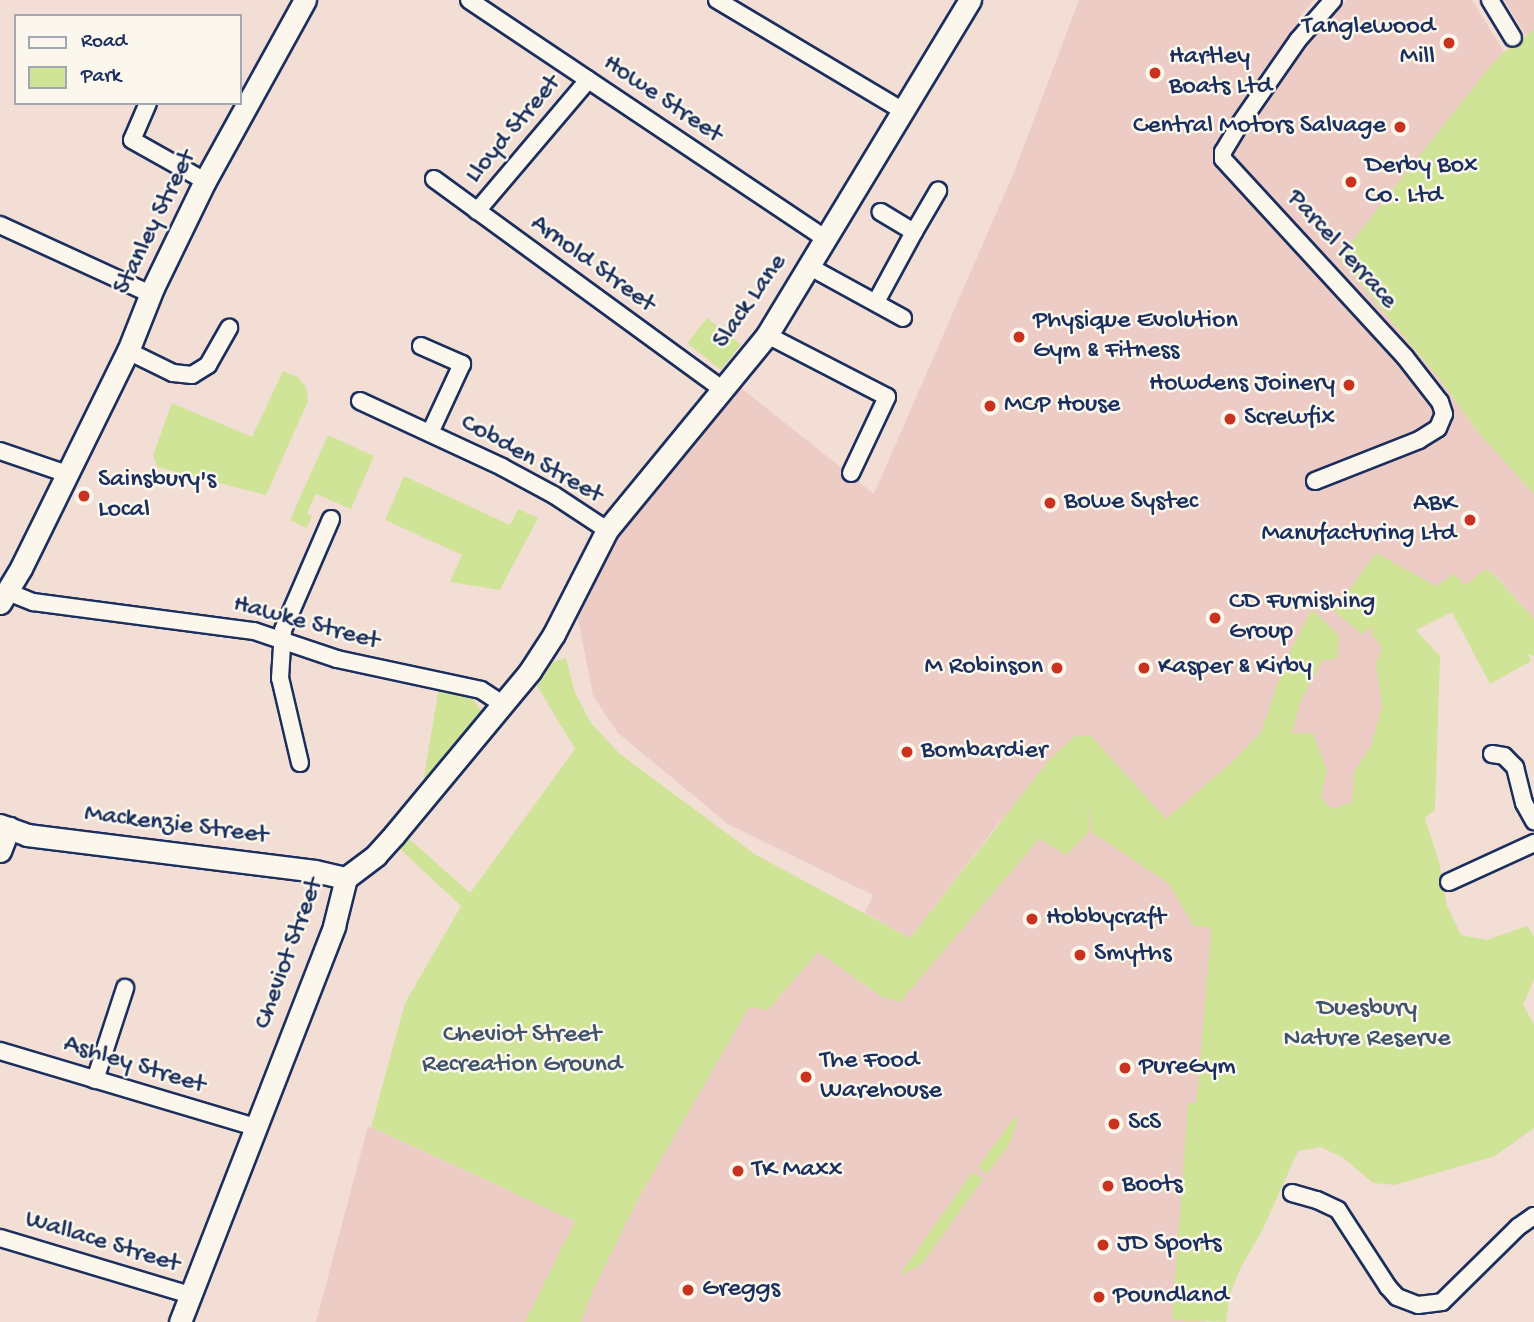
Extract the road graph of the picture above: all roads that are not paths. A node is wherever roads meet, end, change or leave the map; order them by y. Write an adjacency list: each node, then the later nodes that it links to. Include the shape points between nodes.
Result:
1 (305, 0): 12 (street, Stanley Street)
2 (469, 0): 8 (street, Howe Street)
3 (717, 0): 10 (street)
4 (970, 0): 10 (street, Slack Lane)
5 (1333, 0): 33 (street, Parcel Terrace, via 1298,40 1239,125 1223,159 1405,357 1444,414 1438,428 1419,440)
6 (1490, 0): 7 (street)
7 (1513, 38)
8 (588, 80): 14 (street, Lloyd Street); 18 (street, Howe Street)
9 (147, 105): 12 (street, via 132,140)
10 (903, 111): 18 (street, Slack Lane)
11 (433, 179): 14 (street, Arnold Street)
12 (205, 181): 20 (street, Stanley Street)
13 (938, 191): 17 (street)
14 (477, 211): 27 (street, Arnold Street)
15 (881, 212): 17 (street)
16 (0, 225): 20 (street)
17 (914, 232): 21 (street)
18 (827, 240): 19 (street, Slack Lane)
19 (810, 267): 21 (street); 24 (street, Slack Lane)
20 (151, 294): 26 (street, Stanley Street)
21 (876, 302): 22 (street)
22 (904, 318)
23 (229, 328): 26 (street, via 208,365 192,375 173,373)
24 (767, 335): 27 (street, Slack Lane); 31 (street, via 887,397)
25 (421, 346): 29 (street, Cobden Street, via 462,364)
26 (128, 351): 32 (street, Stanley Street)
27 (723, 390): 35 (street, Slack Lane)
28 (360, 401): 29 (street, Cobden Street)
29 (430, 433): 35 (street, Cobden Street, via 554,495)
30 (0, 450): 32 (street)
31 (851, 473)
32 (67, 474): 36 (street, Stanley Street)
33 (1315, 481)
34 (331, 519): 38 (street, via 304,575)
35 (607, 530): 37 (street, Slack Lane)
36 (4, 597): 38 (street, Hawke Street, via 222,626)
37 (561, 621): 39 (street, Cheviot Street)
38 (282, 639): 39 (street, Hawke Street, via 337,659 481,690); 41 (street, via 280,678)
39 (504, 705): 46 (street, Cheviot Street, via 376,855)
40 (1492, 754): 42 (street, via 1504,756 1515,767)
41 (300, 763)
42 (1534, 821)
43 (4, 827): 45 (street); 46 (street, Mackenzie Street, via 27,835)
44 (1534, 843): 47 (street)
45 (0, 851)
46 (346, 878): 51 (street, Cheviot Street, via 334,926)
47 (1450, 882)
48 (125, 988): 50 (street)
49 (0, 1051): 50 (street, Ashley Street)
50 (95, 1080): 51 (street, Ashley Street)
51 (255, 1127): 55 (street, Cheviot Street)
52 (1292, 1193): 56 (street, via 1338,1210 1388,1287 1397,1297)
53 (1534, 1216): 56 (street, via 1443,1302)
54 (0, 1238): 55 (street, Wallace Street)
55 (190, 1295): 57 (street, Cheviot Street)
56 (1418, 1305): 58 (street)
57 (180, 1322)
58 (1415, 1322)

